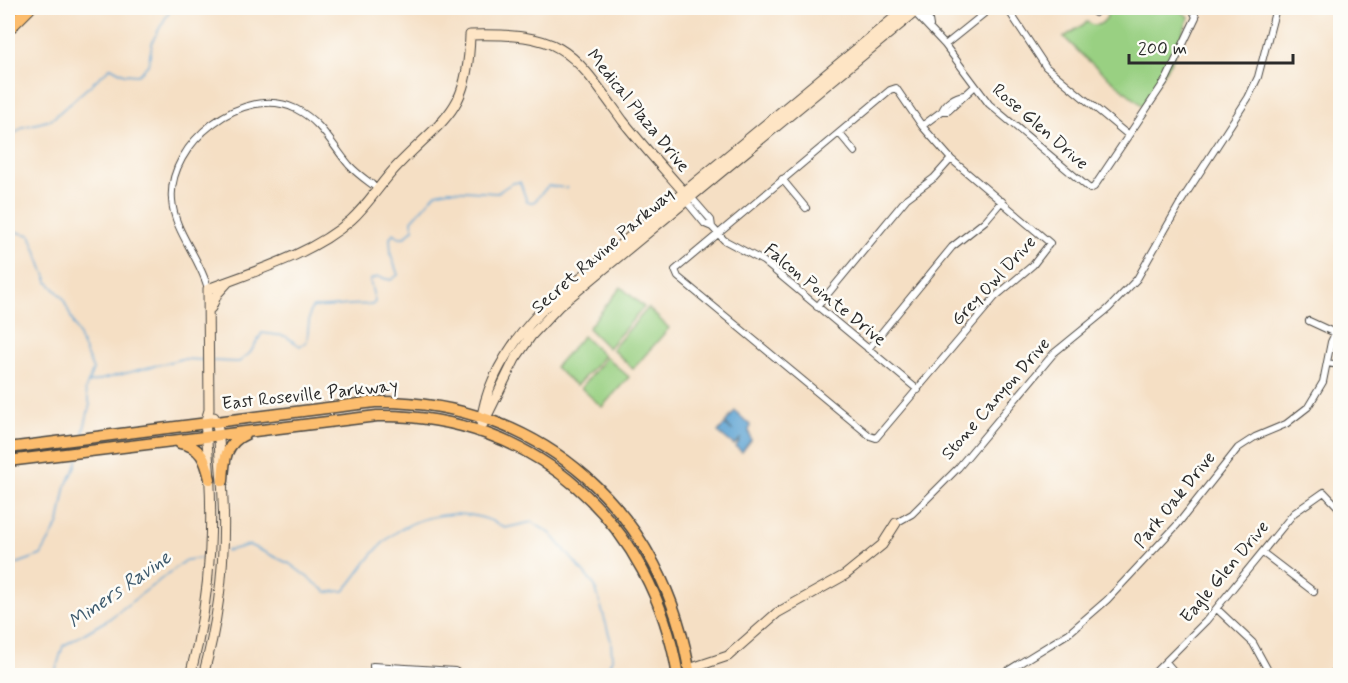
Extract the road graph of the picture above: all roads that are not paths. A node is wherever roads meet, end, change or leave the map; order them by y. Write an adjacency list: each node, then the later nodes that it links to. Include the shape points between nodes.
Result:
1 (29, 8): 9 (highway)
2 (915, 8): 10 (street, Rose Glen Drive, via 929,20); 19 (main road, Secret Ravine Parkway)
3 (991, 8): 10 (street)
4 (1007, 8): 14 (street, via 1046,67)
5 (1089, 8): 8 (street)
6 (1186, 8): 14 (street, via 1192,9 1196,17 1182,50)
7 (1276, 8): 47 (street, Stone Canyon Drive, via 1258,77 1248,98 1137,279 1114,305 1054,353 958,468 912,514)
8 (1095, 13)
9 (8, 29)
10 (945, 45): 11 (street, Rose Glen Drive)
11 (974, 87): 12 (street); 14 (street, Rose Glen Drive, via 998,113 1090,189)
12 (922, 126): 13 (street, Grey Owl Drive, via 896,88); 16 (street, Grey Owl Drive)
13 (839, 133): 15 (street); 17 (street, Grey Owl Drive)
14 (1128, 135)
15 (855, 152)
16 (951, 159): 20 (street, Grey Owl Drive); 25 (street, via 907,198)
17 (782, 180): 21 (street); 22 (street, Grey Owl Drive)
18 (378, 189): 19 (main road, Medical Plaza Drive, via 396,166 453,112 468,73 470,35 503,34 542,40 575,58); 23 (main road, Medical Plaza Drive, via 334,233); 24 (street, via 356,172 321,128 295,109 257,106 218,120 186,150 171,189 177,221)
19 (687, 196): 22 (street, Falcon Pointe Drive, via 711,220); 35 (main road, Secret Ravine Parkway, via 561,292 530,323 502,363 483,406)
20 (1002, 201): 30 (street, via 985,221 952,247); 33 (street, Grey Owl Drive, via 1049,240 1050,247 995,297)
21 (806, 208)
22 (717, 233): 25 (street, Falcon Pointe Drive, via 735,248 763,261); 33 (street, Grey Owl Drive, via 676,267 675,274 870,436 879,437)
23 (232, 279): 24 (main road, Medical Plaza Drive); 26 (main road, via 217,294)
24 (208, 289): 26 (main road)
25 (818, 307): 30 (street, Falcon Pointe Drive)
26 (209, 315): 36 (main road)
27 (1309, 321): 29 (street)
28 (1341, 323): 29 (street, Park Oak Drive)
29 (1335, 333): 31 (street, Park Oak Drive)
30 (868, 348): 33 (street, Falcon Pointe Drive)
31 (1327, 363): 32 (street); 60 (street, Park Oak Drive, via 1323,382 1308,407 1295,419 1255,437 1230,456 1177,525 1107,600 1069,633)
32 (1341, 365)
33 (918, 390)
34 (389, 401): 35 (main road, East Roseville Parkway, via 434,405); 36 (main road, East Roseville Parkway); 37 (main road, via 333,412)
35 (484, 418): 39 (main road, Secret Ravine Parkway); 54 (main road, East Roseville Parkway, via 527,435 559,454 623,514 668,589)
36 (210, 422): 40 (main road); 42 (main road, East Roseville Parkway)
37 (325, 422): 38 (main road, East Roseville Parkway); 39 (main road, East Roseville Parkway, via 403,417)
38 (258, 430): 40 (main road, East Roseville Parkway); 45 (main road, via 237,438 229,446)
39 (479, 432): 51 (main road, East Roseville Parkway, via 544,462 602,510 649,579)
40 (212, 436): 41 (main road, East Roseville Parkway); 44 (main road); 45 (main road)
41 (165, 442): 43 (main road, East Roseville Parkway); 44 (main road, via 196,449 206,462)
42 (8, 448)
43 (8, 461)
44 (210, 479): 55 (main road, via 212,535 207,594)
45 (223, 481): 56 (main road, via 220,592)
46 (1341, 509): 48 (street, Eagle Glen Drive, via 1324,492 1294,513)
47 (896, 523): 54 (main road, Stone Canyon Drive, via 882,545 845,575 777,613 728,656)
48 (1263, 553): 49 (street); 50 (street, Eagle Glen Drive)
49 (1314, 592)
50 (1217, 609): 52 (street, Eagle Glen Drive); 63 (street, via 1253,643)
51 (673, 648): 54 (main road); 59 (main road, East Roseville Parkway)
52 (1166, 662): 61 (street, Eagle Glen Drive); 62 (street)
53 (1341, 668): 64 (street)
54 (690, 672)
55 (190, 675)
56 (203, 675)
57 (374, 675): 58 (street, via 373,666 455,671)
58 (465, 675)
59 (678, 675)
60 (999, 675)
61 (1151, 675)
62 (1178, 675)
63 (1271, 675)
64 (1329, 675)

